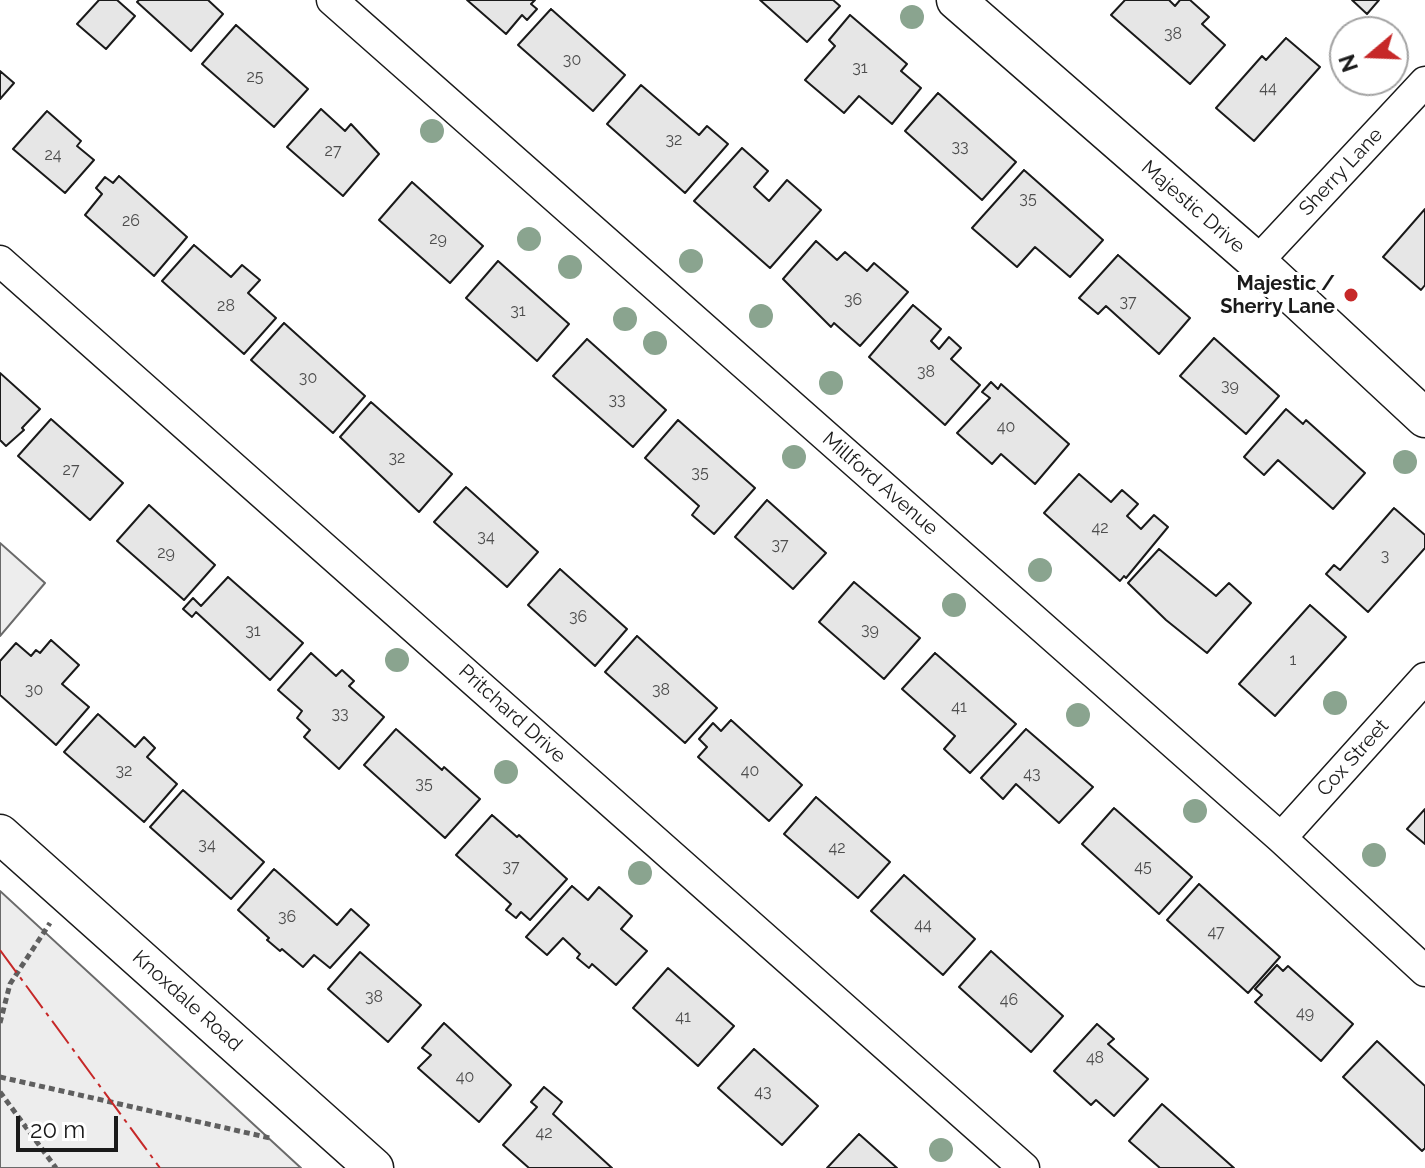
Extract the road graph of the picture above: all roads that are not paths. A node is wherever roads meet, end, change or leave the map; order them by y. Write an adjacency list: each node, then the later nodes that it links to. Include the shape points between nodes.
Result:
1 (332, 0): 9 (street, Millford Avenue)
2 (956, 0): 5 (street, Majestic Drive)
3 (1425, 82): 5 (street, Sherry Lane)
4 (0, 261): 12 (street, Pritchard Drive)
5 (1257, 262): 6 (street, Majestic Drive)
6 (1425, 418)
7 (1425, 678): 9 (street, Cox Street)
8 (0, 834): 11 (street, Knoxdale Road)
9 (1281, 838): 10 (street, Millford Avenue)
10 (1425, 971)
11 (374, 1168)
12 (1024, 1168)

